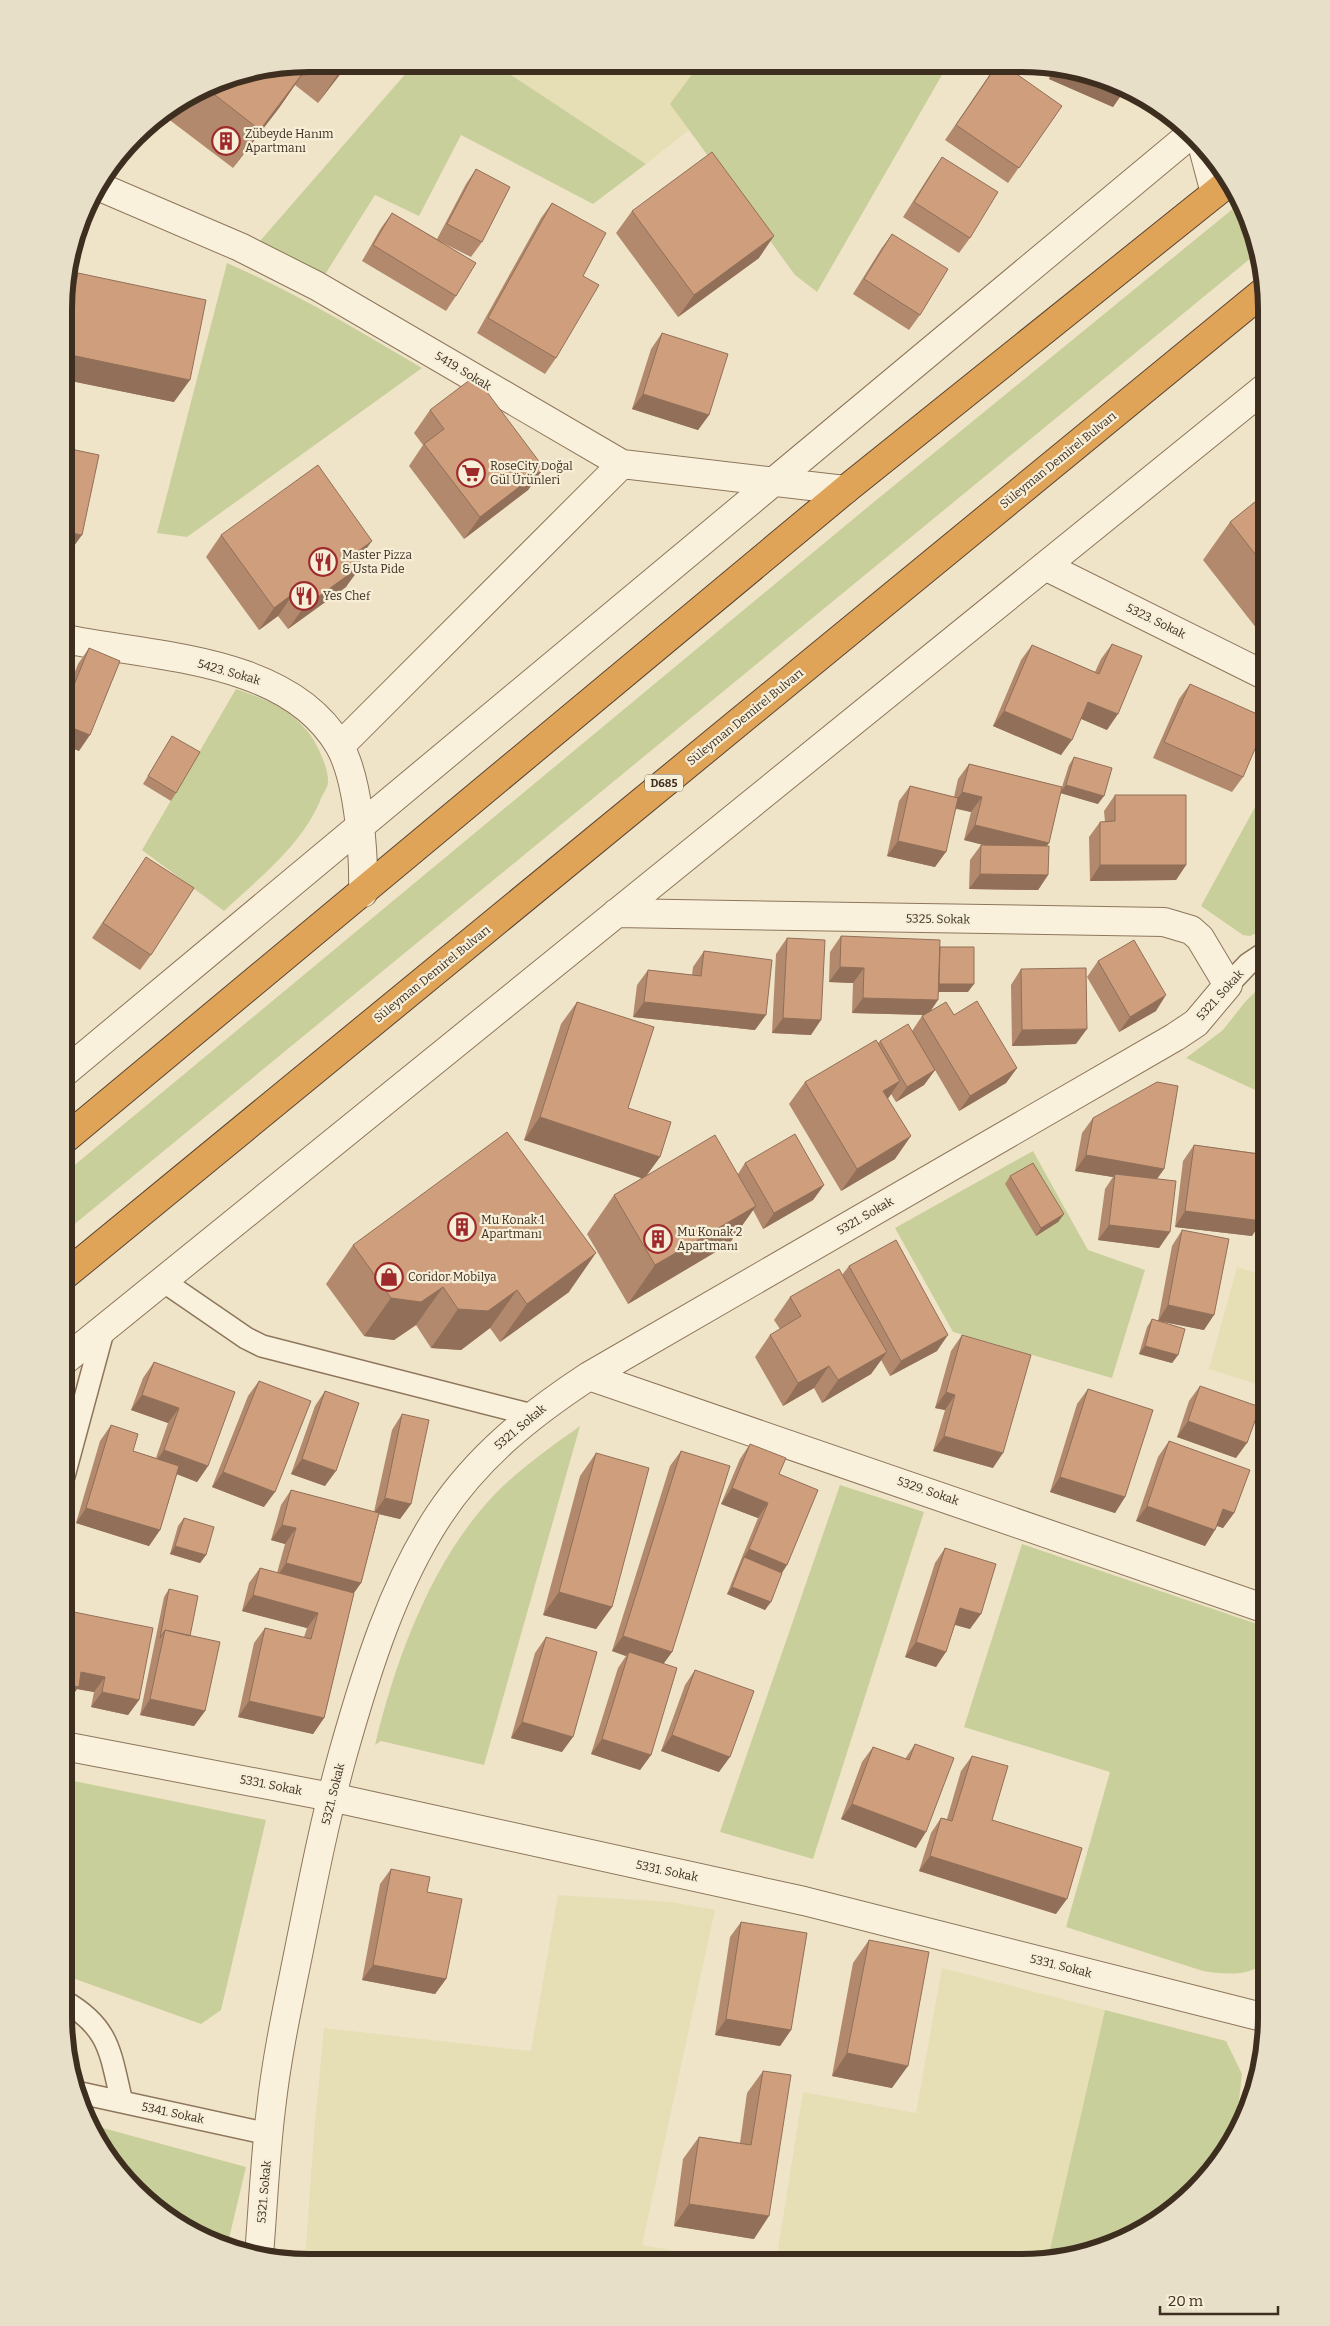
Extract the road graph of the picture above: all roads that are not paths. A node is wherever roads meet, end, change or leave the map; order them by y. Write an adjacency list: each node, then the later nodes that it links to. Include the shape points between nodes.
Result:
1 (1185, 139): 8 (street)
2 (1216, 175): 4 (street)
3 (106, 188): 7 (street, 5419. Sokak, via 232,243 317,286)
4 (1222, 188): 9 (highway)
5 (1257, 297): 21 (highway, Süleyman Demirel Bulvarı / D685)
6 (1258, 393): 10 (street)
7 (622, 464): 8 (street, 5419. Sokak); 13 (street)
8 (772, 482): 9 (street, 5419. Sokak); 14 (street)
9 (845, 490): 15 (highway)
10 (1045, 566): 12 (street, 5323. Sokak); 16 (street)
11 (72, 640): 13 (street, 5423. Sokak, via 203,663 268,684 303,704 324,724)
12 (1258, 672)
13 (340, 746): 14 (street, 5423. Sokak, via 356,797)
14 (359, 825): 15 (street, 5423. Sokak, via 364,858); 19 (street)
15 (363, 893): 20 (highway)
16 (616, 913): 18 (street, 5325. Sokak, via 1164,922 1191,930 1200,938); 22 (street)
17 (1258, 957): 18 (lane, 5321. Sokak)
18 (1228, 985): 25 (street, 5321. Sokak, via 1196,1023 1175,1036)
19 (72, 1066)
20 (72, 1133)
21 (72, 1269)
22 (163, 1281): 23 (street); 26 (lane, via 262,1346)
23 (104, 1328): 24 (street); 27 (lane)
24 (72, 1354)
25 (589, 1376): 26 (street, 5321. Sokak); 28 (street, 5329. Sokak)
26 (532, 1415): 30 (street, 5321. Sokak, via 478,1465 440,1513 424,1540 381,1635)
27 (72, 1446)
28 (1258, 1606)
29 (72, 1748): 30 (street, 5331. Sokak)
30 (331, 1797): 32 (street, 5331. Sokak, via 804,1901); 35 (street, 5321. Sokak, via 281,2037)
31 (72, 2007): 34 (lane, via 92,2021 107,2042)
32 (1258, 2016)
33 (85, 2094): 34 (lane, 5341. Sokak)
34 (122, 2102): 35 (lane, 5341. Sokak)
35 (269, 2134): 36 (street, 5321. Sokak)
36 (260, 2248)

